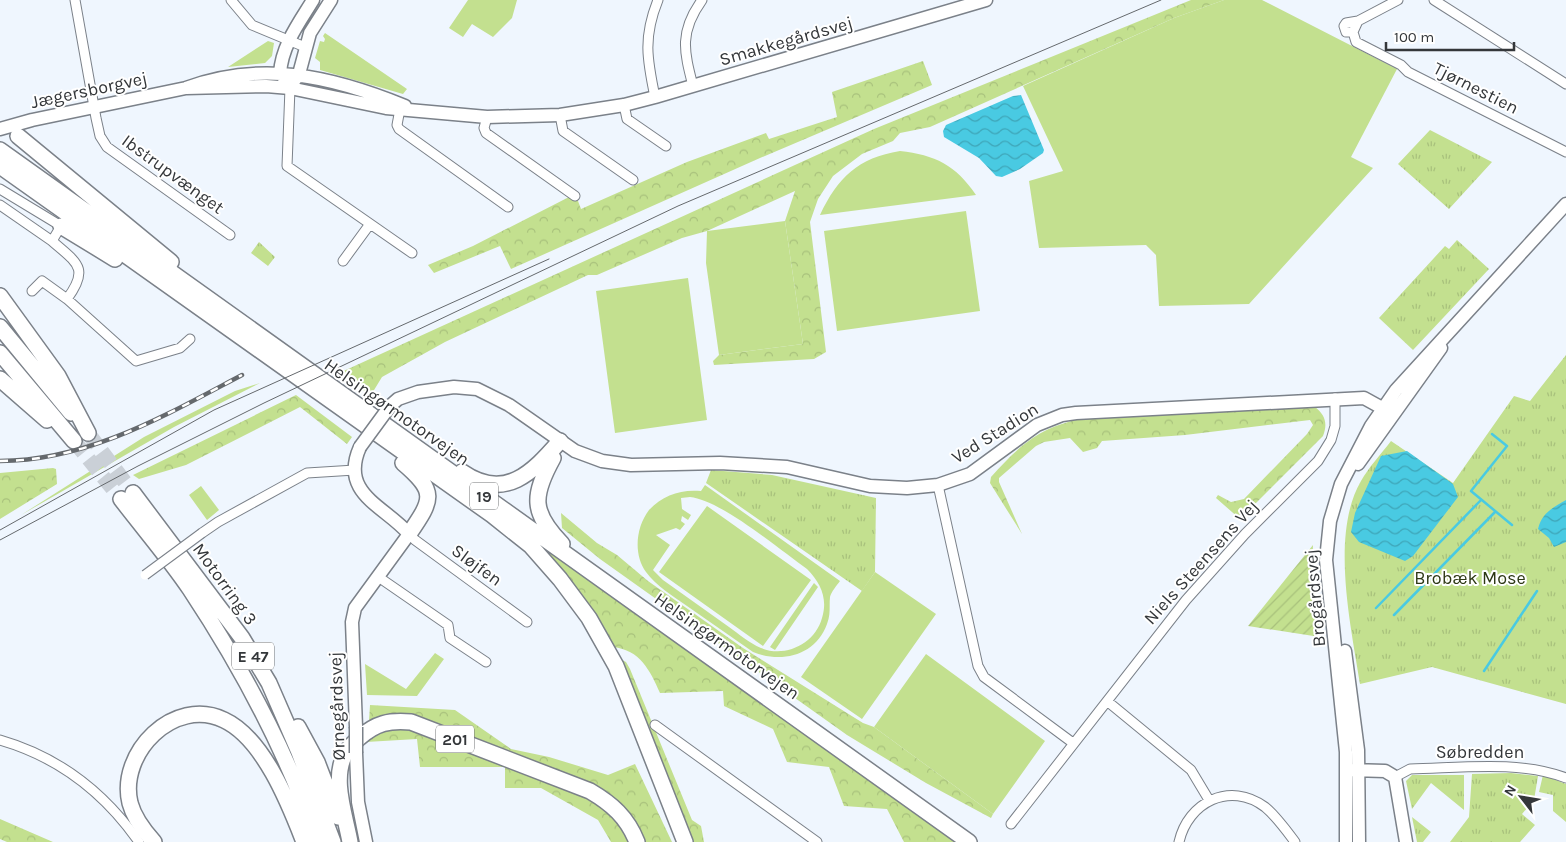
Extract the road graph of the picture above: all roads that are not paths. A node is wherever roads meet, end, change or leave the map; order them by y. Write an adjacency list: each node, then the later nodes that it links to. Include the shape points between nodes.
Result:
1 (75, 0): 20 (street, Ibstrupvænget)
2 (231, 0): 10 (street, via 252,25)
3 (313, 0): 10 (street)
4 (331, 0): 11 (street, via 313,27)
5 (658, 0): 18 (street, via 647,36 646,56)
6 (702, 0): 15 (street, via 685,40 684,54)
7 (986, 0): 15 (street, Smakkegårdsvej)
8 (1398, 0): 27 (street, Tjørnestien, via 1354,21 1353,39 1408,72)
9 (1434, 0): 14 (street)
10 (288, 41): 11 (street); 12 (street)
11 (305, 47): 13 (street)
12 (280, 73): 13 (street, Jægersborgvej); 16 (street, Jægersborgvej, via 223,77); 17 (street)
13 (299, 74): 17 (street); 21 (street, Smakkegårdsvej, via 350,87)
14 (1566, 84)
15 (693, 86): 18 (street, Smakkegårdsvej)
16 (186, 88): 17 (street, Jægersborgvej); 20 (street, Jægersborgvej)
17 (290, 88): 21 (street, Smakkegårdsvej, via 386,108); 35 (street, via 287,166)
18 (656, 96): 19 (street, Smakkegårdsvej)
19 (624, 105): 22 (street, Smakkegårdsvej); 25 (street, via 627,119)
20 (94, 107): 24 (street, Jægersborgvej); 37 (street, Ibstrupvænget, via 100,136 107,147)
21 (406, 109): 23 (street, Smakkegårdsvej); 34 (street, via 397,125 399,128)
22 (560, 115): 23 (street, Smakkegårdsvej); 29 (street, via 563,132)
23 (487, 117): 31 (street, via 486,133)
24 (12, 128): 45 (highway)
25 (666, 146)
26 (0, 150): 45 (highway, Helsingørmotorvejen / 19)
27 (1566, 152)
28 (0, 166): 43 (highway, Helsingørmotorvejen / 19)
29 (633, 180)
30 (0, 189): 36 (street)
31 (575, 196)
32 (1566, 204): 52 (street, Brogårdsvej, via 1450,332)
33 (0, 205): 38 (street)
34 (508, 207)
35 (370, 224): 39 (street); 40 (street)
36 (61, 226): 38 (street); 43 (highway)
37 (230, 235)
38 (52, 241): 44 (street, via 75,261 80,271 78,284)
39 (412, 253)
40 (343, 261)
41 (32, 291): 44 (street, via 42,281)
42 (0, 296): 46 (highway, via 58,376 88,434)
43 (185, 298): 51 (highway, Helsingørmotorvejen / 19)
44 (67, 299): 47 (street, via 136,360 180,348)
45 (225, 312): 53 (highway, Helsingørmotorvejen / 19)
46 (0, 327)
47 (190, 339)
48 (0, 353): 49 (highway, via 74,441)
49 (0, 379)
50 (1334, 398): 52 (street, Ved Stadion, via 1364,398); 56 (street, Ved Stadion, via 1062,415 1024,432 970,474); 64 (street, Niels Steensens Vej, via 1332,440 1318,461 1203,580)
51 (338, 406): 57 (highway, via 418,475 424,485 428,498 426,509); 82 (highway, Helsingørmotorvejen / 19, via 492,515 531,546 560,579 589,618 616,666)
52 (1388, 411): 68 (street, Brogårdsvej, via 1360,446 1341,484 1328,538 1326,560); 69 (street, Brogårdsvej, via 1354,470 1341,505 1335,539 1334,575)
53 (383, 425): 54 (highway, via 423,444 483,482 509,483 528,474); 58 (highway, Helsingørmotorvejen / 19)
54 (560, 441): 55 (street, bridge, via 509,405 477,389 454,387 418,392 398,399 390,406 360,447); 56 (street, Ved Stadion, via 589,457 631,465 720,463 786,467 870,486 907,488); 58 (highway, via 538,487 540,511 552,534)
55 (355, 470): 57 (street, via 362,493); 59 (street, bridge, via 307,473 218,522)
56 (938, 485): 67 (street, via 978,666 984,677)
57 (409, 534): 60 (street, Ørnegårdsvej); 61 (street, Sløjfen)
58 (584, 567): 84 (highway, Helsingørmotorvejen / 19)
59 (145, 575)
60 (377, 576): 62 (street, via 448,625 450,638); 80 (street, Ørnegårdsvej, bridge, via 358,603 352,622 358,802)
61 (527, 622)
62 (486, 662)
63 (269, 683): 77 (highway, Motorring 3 / E 47, via 242,638 127,496 190,589 258,700 301,793); 78 (highway, Motorring 3 / E 47); 79 (highway, via 280,695 317,762)
64 (1107, 701): 67 (street, Niels Steensens Vej); 72 (street, via 1191,770)
65 (654, 725): 83 (street)
66 (0, 740): 74 (street, via 45,756 82,780 116,810)
67 (1073, 743): 73 (street, Niels Steensens Vej)
68 (1346, 770): 69 (street); 87 (street, Brogårdsvej)
69 (1359, 770): 70 (street, via 1385,771); 88 (street, Brogårdsvej)
70 (1396, 777): 71 (street, Søbredden, via 1410,769 1512,767 1535,768); 89 (street)
71 (1566, 778)
72 (1208, 800): 85 (street, via 1187,822); 86 (street, via 1234,795 1264,806)
73 (1011, 824)
74 (139, 842)
75 (154, 842): 76 (highway, via 138,821 130,802 131,768 138,751 152,735 177,718 200,714 224,720 258,750 291,808)
76 (304, 842)
77 (318, 842)
78 (333, 842)
79 (349, 842): 81 (highway, 201, via 340,787 346,750 368,730 392,720 412,722 590,791 621,814)
80 (366, 842)
81 (637, 842)
82 (684, 842)
83 (817, 842)
84 (969, 842)
85 (1179, 842)
86 (1295, 842)
87 (1346, 842)
88 (1359, 842)
89 (1406, 842)

